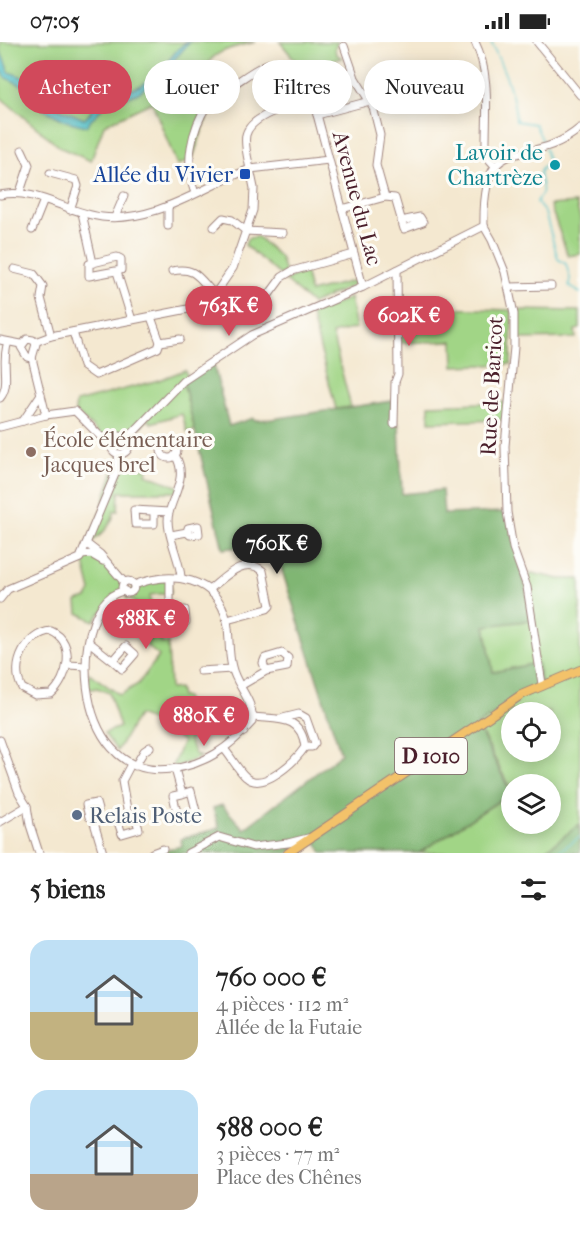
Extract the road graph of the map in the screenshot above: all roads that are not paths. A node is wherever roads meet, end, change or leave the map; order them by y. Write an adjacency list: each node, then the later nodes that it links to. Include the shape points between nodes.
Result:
1 (475, 42): 14 (street, via 483,63 486,156)
2 (537, 42): 6 (street)
3 (344, 46): 5 (street)
4 (252, 73): 18 (street, Avenue du Lac, via 212,100 202,116 189,158)
5 (364, 92)
6 (580, 95)
7 (364, 103): 10 (street)
8 (270, 114): 15 (street, via 252,125 246,136)
9 (374, 114): 21 (street, via 379,130 376,165)
10 (317, 115): 13 (street, Avenue du Lac)
11 (580, 128): 14 (street, via 561,141 509,156)
12 (22, 150): 17 (street, via 29,165)
13 (329, 160): 15 (street); 24 (street, Avenue du Lac)
14 (495, 166): 30 (street, via 485,190)
15 (250, 169): 18 (street); 33 (street, via 253,210)
16 (50, 173): 25 (street, via 76,180 78,186)
17 (20, 192): 19 (street); 22 (street)
18 (195, 193): 23 (street)
19 (0, 195)
20 (124, 196): 27 (street)
21 (385, 197): 24 (street); 28 (street, via 395,198)
22 (45, 201): 25 (street); 32 (street)
23 (168, 206): 27 (street); 29 (street)
24 (342, 209): 35 (street, Avenue du Lac)
25 (70, 210): 26 (street)
26 (82, 213): 27 (street); 36 (street)
27 (115, 217)
28 (401, 221)
29 (168, 226)
30 (484, 226): 38 (street); 43 (street, Rue de Baricot)
31 (214, 227): 33 (street, via 223,218)
32 (32, 230)
33 (246, 231): 34 (street); 44 (street, via 233,268)
34 (283, 233)
35 (354, 254): 42 (street, Avenue du Lac); 44 (street, via 282,277 254,315 240,313)
36 (93, 262): 40 (street, via 87,268 90,276); 40 (street, via 117,257 123,267)
37 (14, 269): 48 (street, via 34,274 43,286 41,298)
38 (397, 270): 42 (street); 59 (street, via 398,374)
39 (172, 271): 44 (street, via 185,268 194,272)
40 (117, 272): 46 (street)
41 (551, 286): 43 (street)
42 (363, 287): 61 (street, via 252,335 183,381)
43 (510, 287): 89 (street, Rue de Baricot, via 515,328 505,481 511,542 527,587)
44 (216, 292): 45 (street, via 188,309)
45 (152, 317): 46 (street); 52 (street)
46 (132, 320): 47 (street)
47 (73, 332): 48 (street); 52 (street, via 83,366 96,375 158,348)
48 (51, 336): 51 (street)
49 (180, 339): 52 (street)
50 (4, 341): 53 (street); 56 (street, via 1,356 5,388)
51 (35, 342): 53 (street, via 27,339); 54 (street)
52 (160, 342)
53 (21, 344): 54 (street, via 25,355)
54 (32, 358): 55 (street)
55 (41, 394): 57 (street); 58 (street)
56 (0, 398)
57 (46, 415): 58 (street); 62 (street, via 75,411 100,436)
58 (23, 421): 60 (street)
59 (394, 424)
60 (0, 427)
61 (127, 439): 62 (street, via 120,436); 63 (street, via 128,449)
62 (113, 440): 63 (street, via 112,448)
63 (119, 453): 69 (street, via 116,472)
64 (175, 455): 65 (street, via 180,480)
65 (169, 512): 66 (street); 68 (street)
66 (154, 513)
67 (187, 532): 68 (street)
68 (171, 535): 72 (street)
69 (87, 544): 70 (street); 71 (street)
70 (82, 555): 71 (street, via 91,554); 78 (street, via 62,568 8,589)
71 (106, 562): 74 (street)
72 (181, 578): 73 (street); 76 (street)
73 (170, 579): 75 (street); 79 (street)
74 (124, 582): 75 (street, via 129,580); 77 (street)
75 (134, 585): 77 (street, via 132,592)
76 (210, 589): 80 (street); 80 (street, via 237,568 252,566 263,571 270,606)
77 (124, 591): 81 (street, via 100,611)
78 (0, 599)
79 (172, 610)
80 (226, 620): 85 (street)
81 (89, 642): 82 (street); 84 (street)
82 (113, 661)
83 (68, 665): 83 (street, via 61,636 51,631 38,633 28,641 23,653 19,683 35,694 51,694 64,679); 84 (street)
84 (86, 666): 100 (street, via 86,690 95,721 110,746)
85 (232, 669): 87 (street); 90 (street)
86 (580, 670): 89 (main road, D 1010)
87 (200, 671)
88 (266, 671): 90 (street)
89 (542, 684): 110 (main road, D 1010)
90 (242, 685): 92 (street)
91 (216, 716): 94 (street)
92 (253, 717): 93 (street); 94 (street)
93 (277, 719): 98 (street, via 298,726); 98 (street, via 304,715 315,743)
94 (244, 732): 99 (street)
95 (0, 740): 101 (street)
96 (0, 747): 101 (street)
97 (150, 747): 100 (street)
98 (305, 747): 103 (street, via 277,774)
99 (225, 750): 102 (street); 103 (street)
100 (133, 765): 102 (street, via 150,770); 107 (street, via 122,781)
101 (10, 768): 106 (street)
102 (175, 769): 105 (street)
103 (251, 780): 104 (street)
104 (251, 789)
105 (182, 794)
106 (27, 806): 109 (street); 112 (street)
107 (129, 815)
108 (92, 816): 113 (street)
109 (0, 822)
110 (313, 836): 115 (street, via 253,847 219,837); 116 (main road, D 1010)
111 (163, 849): 114 (street)
112 (39, 853)
113 (103, 853)
114 (152, 853)
115 (188, 853)
116 (288, 853)

